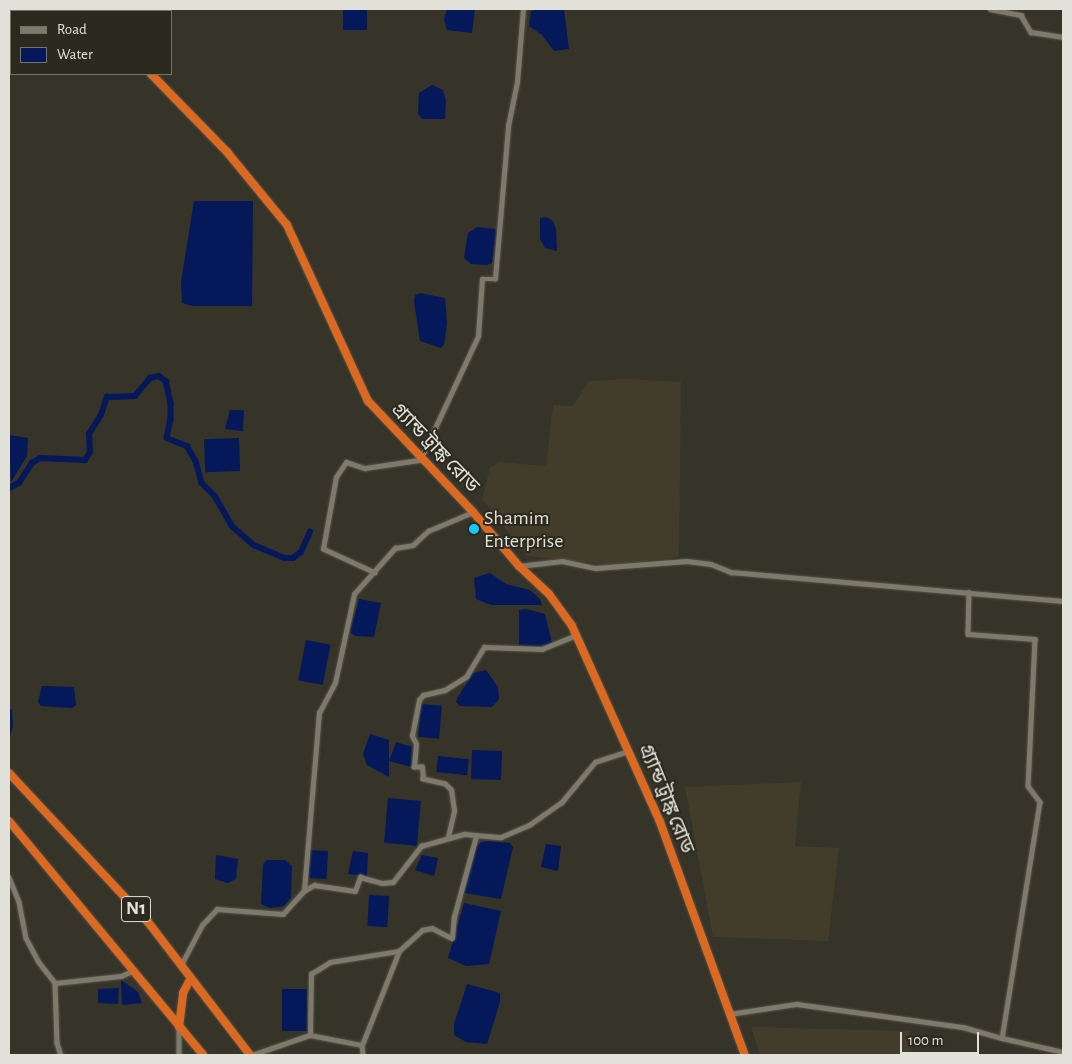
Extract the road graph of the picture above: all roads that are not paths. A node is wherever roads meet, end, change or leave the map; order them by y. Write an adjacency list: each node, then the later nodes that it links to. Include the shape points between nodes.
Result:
1 (523, 9): 5 (street, via 517,82 508,126 495,279 482,279 478,336)
2 (990, 9): 3 (street, via 1021,15 1031,32)
3 (1063, 37)
4 (152, 75): 5 (highway, গ্র্যান্ড ট্রাঙ্ক রোড, via 226,152 286,225 368,401)
5 (420, 460): 6 (highway, গ্র্যান্ড ট্রাঙ্ক রোড); 8 (street, via 365,468 346,462 340,466 323,549)
6 (473, 512): 7 (highway, গ্র্যান্ড ট্রাঙ্ক রোড); 8 (street, via 428,532 413,545 395,548)
7 (519, 566): 9 (street, via 562,561 595,568 687,561 711,564 731,572); 11 (highway, গ্র্যান্ড ট্রাঙ্ক রোড, via 549,594)
8 (375, 573): 18 (street, via 354,594 335,683 319,713)
9 (969, 592): 10 (street); 27 (street, via 968,634 1035,639 1028,786 1040,802)
10 (1063, 601)
11 (577, 634): 12 (highway, গ্র্যান্ড ট্রাঙ্ক রোড); 16 (street, via 542,649 484,647 466,677 445,690 423,695 419,700 412,736 416,744 414,767 422,767 423,779 445,784 451,790 454,811)
12 (629, 751): 15 (street, via 595,762 561,803 529,825 502,837); 24 (highway, গ্র্যান্ড ট্রাঙ্ক রোড, via 660,822)
13 (9, 773): 20 (highway, N1, via 98,866)
14 (9, 821): 21 (highway, N1)
15 (476, 836): 16 (street); 19 (street, via 454,918 452,938 432,928 422,930)
16 (448, 837): 18 (street, via 421,846 392,882 382,883 360,877 356,891 314,885)
17 (9, 878): 23 (street, via 19,902 26,938)
18 (304, 891): 20 (street, via 283,914 217,910 202,925)
19 (399, 951): 26 (street, via 330,962 311,974); 28 (street)
20 (181, 965): 22 (highway, N1)
21 (132, 971): 23 (street, via 122,976); 25 (highway, N1)
22 (191, 978): 25 (highway, via 183,993); 33 (highway, N1)
23 (55, 983): 30 (street, via 57,1043)
24 (729, 1014): 27 (street, via 796,1004 963,1027); 35 (highway, গ্র্যান্ড ট্রাঙ্ক রোড)
25 (179, 1027): 31 (street); 32 (highway, N1)
26 (310, 1035): 28 (street); 33 (street)
27 (1002, 1038): 29 (street)
28 (362, 1045): 34 (street)
29 (1063, 1052)
30 (61, 1055)
31 (179, 1055)
32 (203, 1055)
33 (251, 1055)
34 (363, 1055)
35 (745, 1055)

